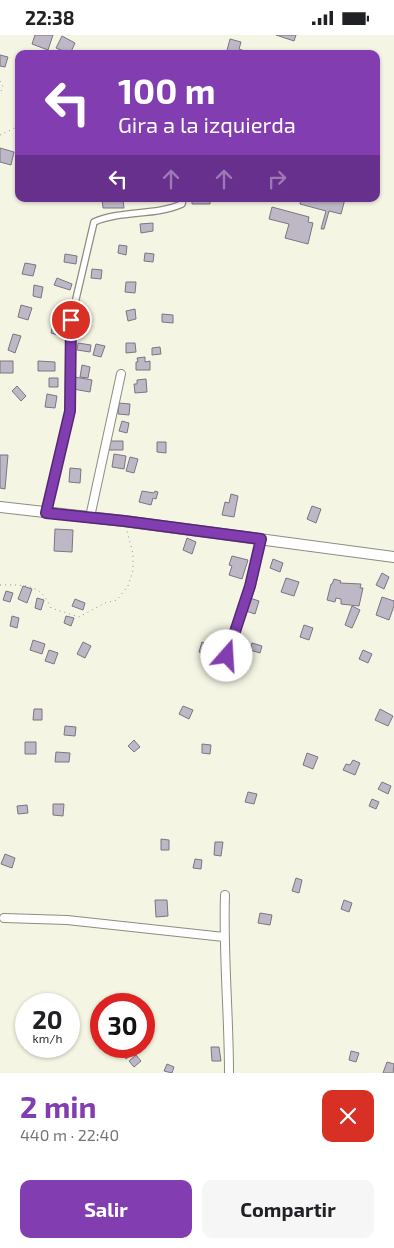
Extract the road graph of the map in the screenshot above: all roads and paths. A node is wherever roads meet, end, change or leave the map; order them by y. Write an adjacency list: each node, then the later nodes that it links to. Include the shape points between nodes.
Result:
1 (0, 81): 2 (path, via 3,87)
2 (0, 93)
3 (15, 128): 4 (path)
4 (0, 135)
5 (182, 202): 6 (street, via 171,209 107,217 94,222)
6 (71, 320): 9 (street, via 70,411)
7 (122, 374): 10 (street)
8 (0, 507): 9 (street)
9 (46, 513): 10 (street)
10 (90, 517): 11 (street)
11 (124, 521): 12 (street); 14 (path, via 133,554 133,570 128,586 117,600 79,617 51,608 46,597 27,585)
12 (261, 539): 13 (street); 15 (street, via 250,586)
13 (394, 557)
14 (0, 585)
15 (227, 656)
16 (225, 895): 18 (street)
17 (4, 918): 18 (street, via 67,920)
18 (224, 937): 19 (street)
19 (229, 1073)

